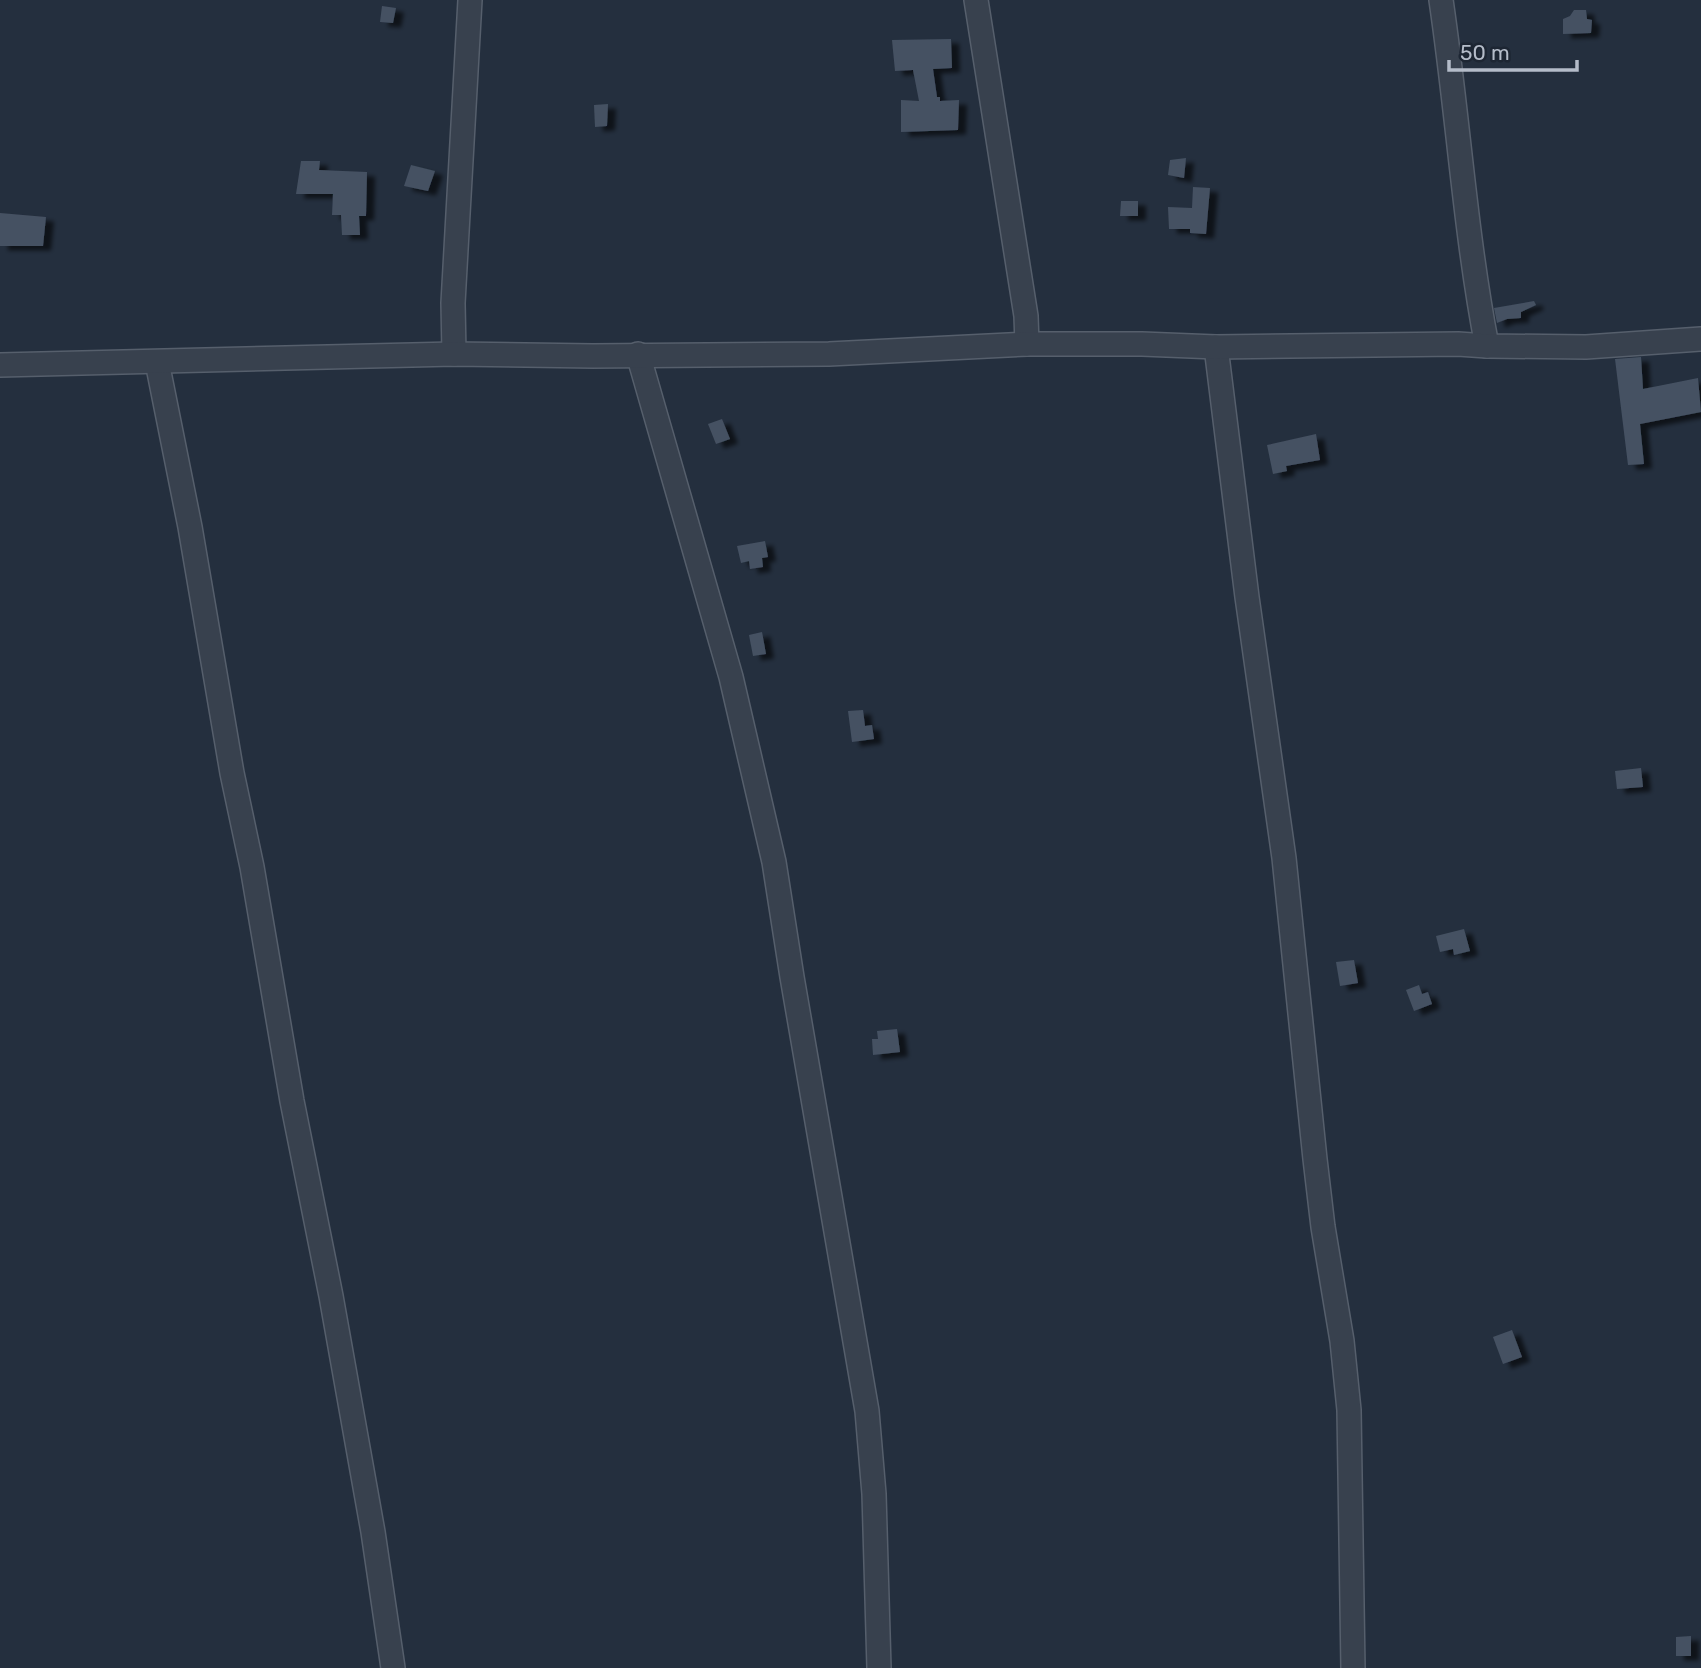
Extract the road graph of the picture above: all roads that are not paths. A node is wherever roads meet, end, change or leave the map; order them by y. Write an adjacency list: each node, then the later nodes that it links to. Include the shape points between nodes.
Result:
1 (470, 0): 8 (street)
2 (976, 0): 5 (street)
3 (1441, 0): 6 (street)
4 (1701, 339): 6 (street)
5 (1027, 344): 7 (street); 9 (street, via 829,354)
6 (1487, 346): 7 (street)
7 (1216, 347): 14 (street, via 1284,858 1323,1227 1342,1341 1349,1410)
8 (454, 354): 9 (street); 10 (street)
9 (638, 354): 13 (street, via 731,677 774,862 867,1411)
10 (157, 362): 11 (street); 12 (street, via 331,1296)
11 (0, 365)
12 (393, 1668)
13 (879, 1668)
14 (1353, 1668)

